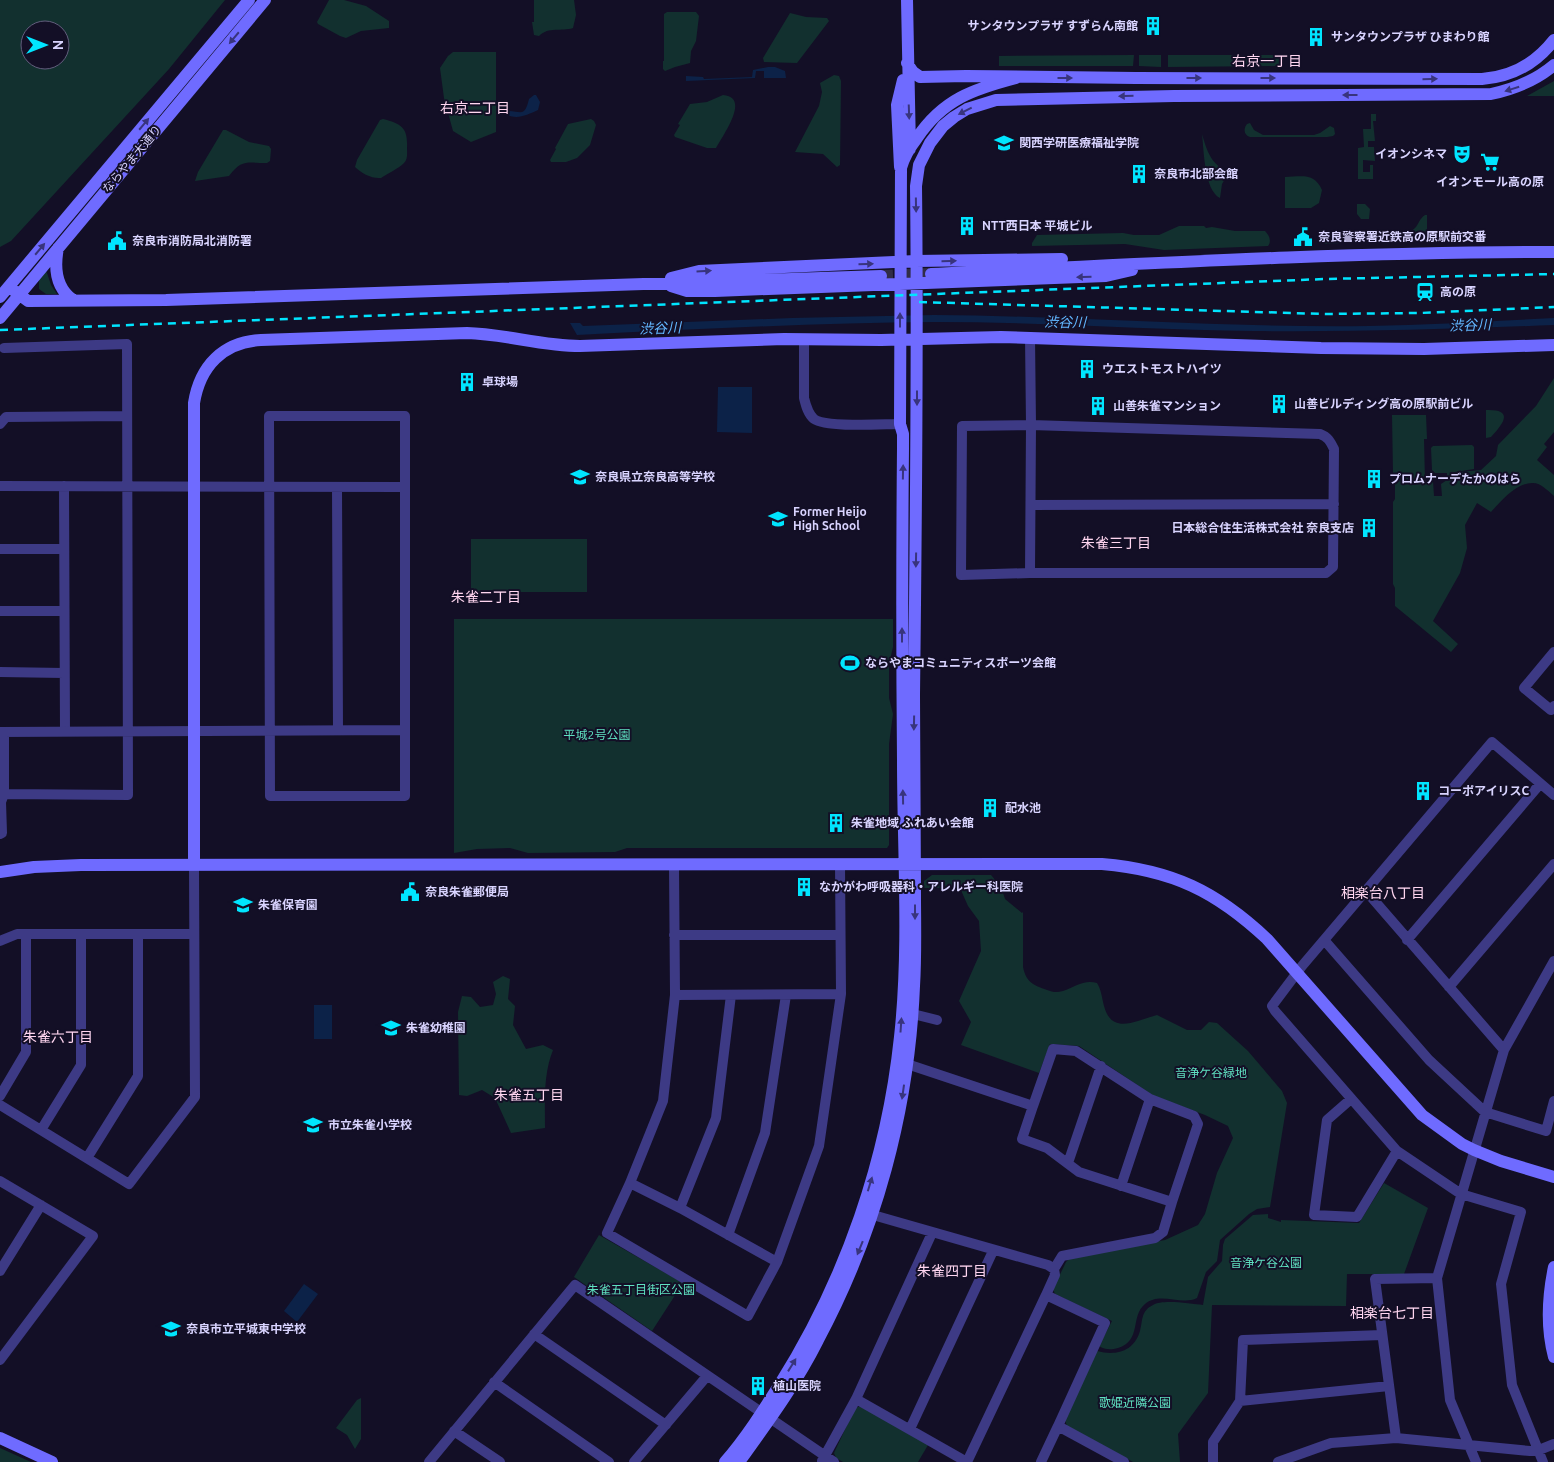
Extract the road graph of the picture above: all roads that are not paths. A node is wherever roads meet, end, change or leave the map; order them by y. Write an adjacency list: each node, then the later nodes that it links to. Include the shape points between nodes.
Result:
1 (248, 0): 23 (street, ならやま大通り, one-way to 1)
2 (265, 0): 13 (street, ならやま大通り, one-way to 13)
3 (907, 0): 5 (street)
4 (1554, 40): 7 (street, one-way to 4, via 1489,78 1525,66)
5 (907, 63): 7 (street, via 920,77); 8 (street, via 897,105); 10 (street, one-way to 10)
6 (1554, 65): 9 (street, one-way to 9, via 1516,88 1485,94 996,100 967,109 954,117)
7 (1016, 78): 10 (street, via 986,86 948,104 927,124)
8 (898, 132): 10 (street); 11 (street)
9 (930, 142): 10 (street, via 920,148); 12 (street)
10 (910, 148): 11 (street, via 902,164); 12 (street)
11 (901, 176): 16 (street)
12 (917, 176): 15 (street, one-way to 15)
13 (58, 248): 23 (street, ならやま大通り); 25 (street, via 58,276 66,295)
14 (1554, 252): 17 (street)
15 (916, 261): 16 (street); 17 (street, one-way to 17, via 1111,258); 22 (street)
16 (900, 263): 20 (street, one-way to 16, via 699,271); 21 (street)
17 (1166, 263): 18 (street); 22 (street, one-way to 22, via 1106,276)
18 (931, 274)
19 (881, 276): 20 (street)
20 (657, 282): 21 (street, via 687,291); 25 (street, via 341,295)
21 (900, 286): 22 (street); 33 (street, one-way to 21)
22 (916, 286): 65 (street, one-way to 65, via 914,760)
23 (14, 291): 24 (street, ならやま大通り); 25 (street, via 28,301); 26 (street, ならやま大通り)
24 (0, 297)
25 (73, 300)
26 (0, 318)
27 (1030, 337): 28 (street); 29 (street, via 1321,348); 34 (street)
28 (804, 340): 33 (street, via 804,398 815,419 827,424); 38 (street, via 574,346 459,333 245,342 218,356 198,383 194,403)
29 (1554, 344)
30 (4, 348): 31 (street, via 127,344)
31 (127, 416): 32 (street, via 6,417); 37 (street)
32 (0, 424)
33 (900, 424): 65 (street, one-way to 33, via 902,591 903,434)
34 (1031, 425): 42 (street, via 1320,434 1326,436 1334,449); 43 (street); 46 (street, via 962,426 961,575)
35 (0, 486): 36 (street)
36 (64, 486): 37 (street); 45 (street)
37 (128, 486): 38 (street); 56 (street)
38 (194, 487): 39 (street); 57 (street)
39 (269, 487): 40 (street); 41 (street, via 269,416 405,416); 53 (street)
40 (336, 487): 41 (street); 54 (street)
41 (405, 487): 55 (street)
42 (1334, 504): 43 (street); 46 (street, via 1334,564 1326,572)
43 (1031, 505): 46 (street)
44 (0, 549): 45 (street)
45 (64, 549): 48 (street)
46 (1030, 573)
47 (0, 611): 48 (street)
48 (64, 611): 51 (street)
49 (1554, 652): 52 (street, via 1524,688 1551,710)
50 (0, 672): 51 (street)
51 (64, 672): 59 (street)
52 (1554, 706)
53 (269, 730): 54 (street); 55 (street, via 270,796 405,796); 57 (street)
54 (338, 730): 55 (street)
55 (405, 730)
56 (128, 731): 57 (street); 59 (street); 61 (street, via 128,795)
57 (195, 731): 67 (street)
58 (2, 732): 59 (street); 61 (street)
59 (64, 732)
60 (1540, 784): 62 (street); 70 (street, via 1492,742); 77 (street)
61 (4, 794): 63 (street)
62 (1554, 796)
63 (0, 834)
64 (840, 864): 65 (street); 68 (street); 76 (street)
65 (910, 864): 81 (street, via 1102,864 1155,872 1195,886 1237,912); 87 (street, one-way to 87, via 915,962); 112 (street, one-way to 65, via 892,1098 900,1035)
66 (1554, 864): 82 (street)
67 (194, 865): 68 (street); 69 (street, via 54,866); 74 (street)
68 (674, 865): 75 (street)
69 (0, 872)
70 (1366, 891): 77 (street); 79 (street)
71 (26, 934): 72 (street); 78 (street); 92 (street, via 26,1052)
72 (80, 934): 73 (street); 99 (street, via 81,1064)
73 (138, 934): 74 (street); 102 (street, via 138,1076)
74 (194, 934): 102 (street, via 195,1097 129,1184)
75 (674, 935): 76 (street); 84 (street)
76 (840, 935): 83 (street)
77 (1407, 940): 82 (street)
78 (0, 941)
79 (1325, 941): 81 (street); 98 (street, via 1429,1060)
80 (1554, 961): 89 (street)
81 (1297, 973): 93 (street, via 1272,1006); 100 (street, via 1422,1115)
82 (1449, 987): 89 (street)
83 (840, 994): 86 (street); 116 (street, via 819,1146)
84 (675, 995): 85 (street); 106 (street, via 662,1101)
85 (731, 995): 86 (street); 111 (street, via 716,1118)
86 (786, 995): 114 (street, via 764,1133)
87 (912, 1014): 88 (street); 90 (street)
88 (937, 1020)
89 (1504, 1050): 98 (street)
90 (907, 1064): 97 (street); 112 (street, one-way to 112, via 886,1172)
91 (1101, 1066): 94 (street); 97 (street, via 1076,1051 1052,1049); 103 (street)
92 (0, 1096)
93 (1351, 1099): 101 (street); 101 (street, via 1327,1120 1314,1215 1357,1217)
94 (1150, 1100): 107 (street); 109 (street, via 1194,1116 1198,1124)
95 (1554, 1101): 98 (street, via 1546,1131)
96 (0, 1105): 99 (street)
97 (1033, 1106): 103 (street, via 1022,1139 1047,1148)
98 (1485, 1112): 100 (street)
99 (41, 1130): 102 (street)
100 (1474, 1150): 104 (street); 108 (street)
101 (1397, 1151): 108 (street)
102 (87, 1158)
103 (1068, 1163): 107 (street, via 1079,1172)
104 (1554, 1177)
105 (0, 1181): 110 (street)
106 (630, 1183): 111 (street); 116 (street, via 607,1233 748,1316)
107 (1121, 1186): 109 (street)
108 (1461, 1194): 120 (street); 140 (street, via 1521,1212 1501,1284 1512,1385)
109 (1172, 1202): 118 (street, via 1163,1232 1155,1238 1062,1256)
110 (40, 1205): 119 (street); 125 (street, via 93,1236)
111 (680, 1208): 114 (street)
112 (867, 1213): 113 (street); 131 (street)
113 (932, 1233): 115 (street); 129 (street)
114 (728, 1235): 116 (street)
115 (993, 1251): 118 (street); 134 (street)
116 (777, 1262)
117 (1554, 1266): 124 (street, via 1549,1308)
118 (1054, 1269): 121 (street, via 1055,1276)
119 (0, 1271)
120 (1437, 1278): 123 (street, via 1375,1279); 139 (street, via 1450,1400)
121 (1046, 1295): 133 (street, via 1105,1323); 149 (street)
122 (534, 1334): 126 (street, via 575,1285); 127 (street); 132 (street)
123 (1382, 1335): 128 (street); 130 (street, via 1243,1340)
124 (1554, 1357)
125 (0, 1360)
126 (707, 1376): 131 (street); 132 (street)
127 (494, 1382): 135 (street); 145 (street)
128 (1389, 1386): 130 (street); 137 (street)
129 (856, 1399): 134 (street); 141 (street)
130 (1240, 1401): 152 (street, via 1213,1442)
131 (766, 1416): 141 (street); 147 (street); 148 (street)
132 (666, 1425): 146 (street)
133 (1058, 1426): 150 (street); 151 (street)
134 (910, 1428): 149 (street)
135 (454, 1431): 143 (street); 144 (street)
136 (0, 1438): 142 (street)
137 (1396, 1438): 139 (street); 153 (street, via 1331,1443)
138 (1554, 1444): 140 (street)
139 (1469, 1446): 140 (street); 154 (street)
140 (1539, 1450): 155 (street)
141 (827, 1460)
142 (52, 1462)
143 (429, 1462)
144 (500, 1462)
145 (609, 1462)
146 (634, 1462)
147 (725, 1462)
148 (739, 1462)
149 (967, 1462)
150 (1041, 1462)
151 (1124, 1462)
152 (1214, 1462)
153 (1278, 1462)
154 (1476, 1462)
155 (1543, 1462)

